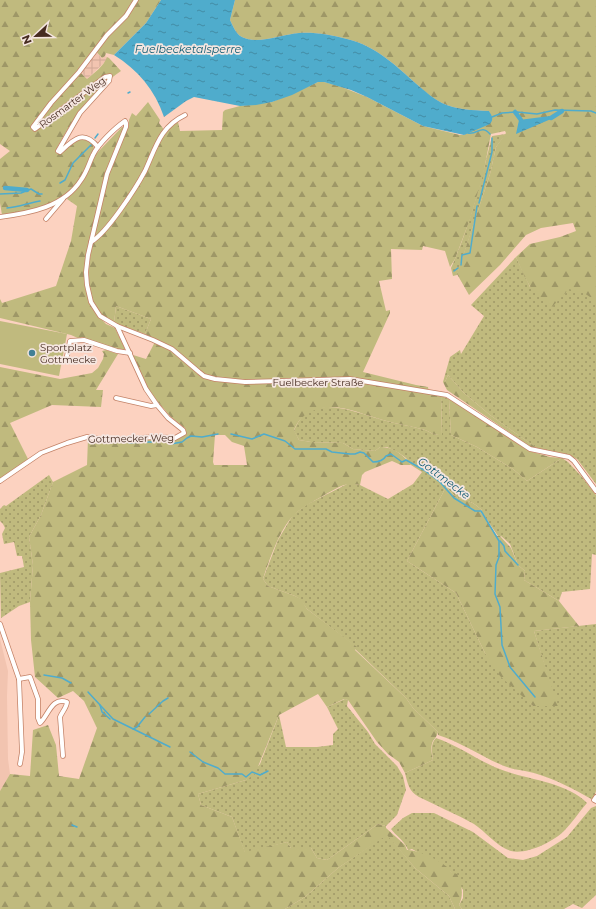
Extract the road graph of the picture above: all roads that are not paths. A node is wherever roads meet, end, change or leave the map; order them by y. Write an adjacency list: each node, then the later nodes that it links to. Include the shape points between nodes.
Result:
1 (136, 0): 3 (street, Rosmarter Weg, via 126,16 33,127 35,129 105,77 110,76 109,81 80,113 58,151 81,136 88,138)
2 (185, 115): 7 (street, via 166,129 140,180 122,208)
3 (98, 147): 4 (street, Fuelbecker Straße, via 82,180); 7 (street, Fuelbecker Straße, via 125,121 126,127 107,174)
4 (63, 198): 5 (street, Fuelbecker Straße, via 38,210); 6 (street)
5 (0, 217)
6 (46, 219)
7 (92, 242): 8 (street, Fuelbecker Straße, via 86,272 89,293 100,316)
8 (117, 326): 9 (street, Gottmecker Weg); 14 (street, Fuelbecker Straße, via 172,350 204,376 215,379 245,382 350,379 448,395 530,449 569,457)
9 (130, 353): 10 (street, via 84,340 70,340); 12 (street, Gottmecker Weg, via 140,379)
10 (66, 361)
11 (116, 398): 12 (street)
12 (157, 405): 13 (street, Gottmecker Weg, via 183,430 182,435 175,438 87,438 67,442 29,460)
13 (0, 482)
14 (596, 491)
15 (0, 624): 16 (street)
16 (19, 679): 17 (street, via 30,677 37,693 40,723 53,704 67,702 60,717); 18 (street, via 22,752)
17 (63, 756)
18 (20, 764)

